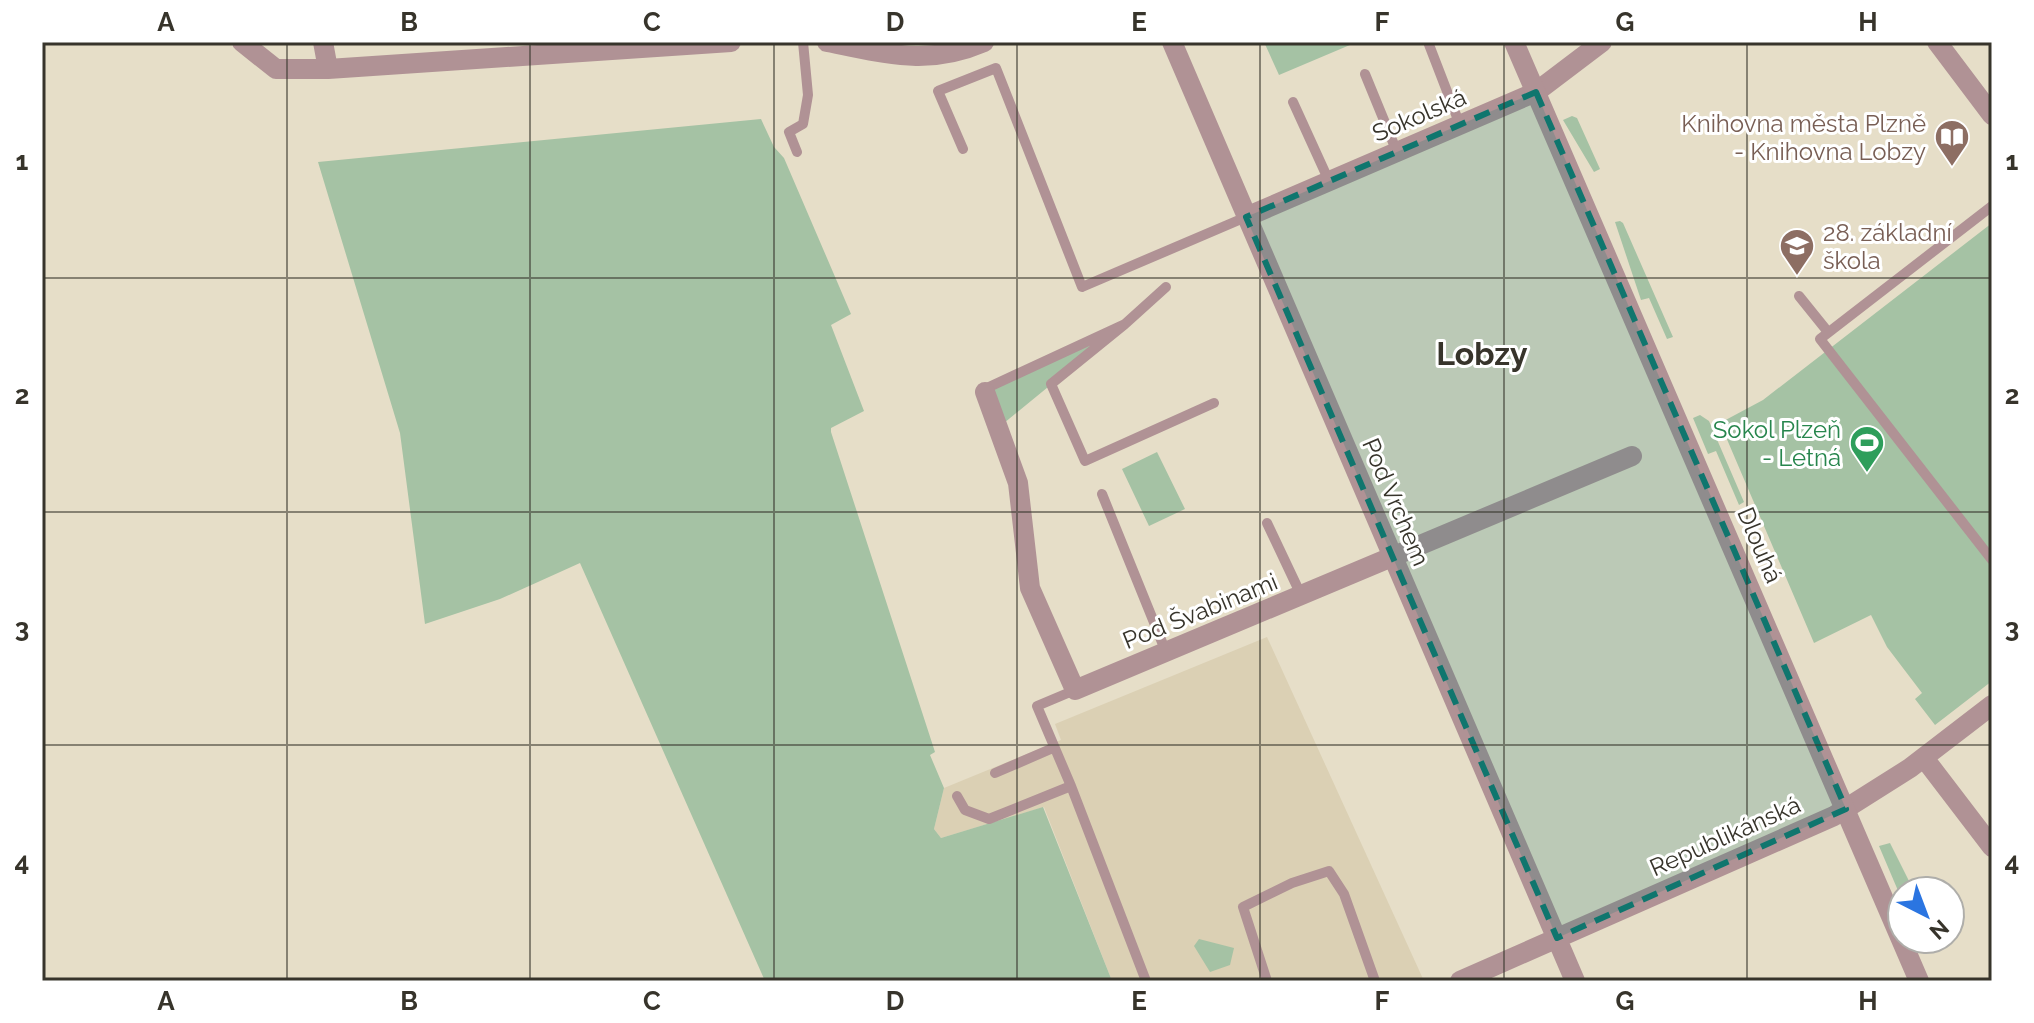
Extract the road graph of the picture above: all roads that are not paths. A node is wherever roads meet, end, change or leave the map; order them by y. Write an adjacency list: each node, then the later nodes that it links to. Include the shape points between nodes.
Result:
1 (242, 42): 13 (street, via 276,69)
2 (323, 42): 13 (street)
3 (731, 42): 12 (street)
4 (803, 42): 20 (lane, via 808,95 803,124 789,132)
5 (827, 42): 6 (street, via 919,59)
6 (984, 42)
7 (1172, 42): 24 (street, Pod Vrchem)
8 (1428, 42): 18 (lane)
9 (1514, 42): 15 (street, Dlouhá)
10 (1602, 42): 15 (street, Sokolská)
11 (1937, 42): 17 (street)
12 (574, 47): 13 (street)
13 (328, 69)
14 (1365, 74): 21 (lane)
15 (1536, 92): 18 (street, Sokolská); 45 (street, Dlouhá)
16 (1293, 102): 22 (lane)
17 (1992, 115)
18 (1460, 125): 21 (street, Sokolská)
19 (963, 149): 24 (lane, via 938,91 996,68 1082,287)
20 (797, 152)
21 (1397, 152): 22 (street, Sokolská)
22 (1329, 181): 24 (street, Sokolská)
23 (1992, 206): 28 (lane)
24 (1246, 217): 34 (street, Pod Vrchem)
25 (1166, 287): 27 (lane)
26 (1799, 296): 28 (lane)
27 (1125, 324): 29 (lane); 30 (lane, via 1051,384 1085,461)
28 (1828, 332): 35 (lane, via 1820,339)
29 (985, 392): 38 (street, via 1018,483 1030,588)
30 (1214, 403)
31 (1632, 456): 34 (street, Pod Švabinami)
32 (1102, 494): 37 (lane)
33 (1267, 523): 36 (lane)
34 (1392, 559): 36 (street, Pod Švabinami); 47 (street, Pod Vrchem)
35 (1992, 560)
36 (1302, 597): 37 (street, Pod Švabinami)
37 (1166, 652): 38 (street, Pod Švabinami)
38 (1075, 690): 40 (lane, via 1037,706)
39 (1992, 705): 41 (street, Republikánská)
40 (1053, 748): 42 (lane); 43 (lane)
41 (1924, 758): 45 (street, Republikánská); 46 (street)
42 (995, 773)
43 (1071, 786): 44 (lane, via 989,819 965,810); 48 (lane)
44 (957, 796)
45 (1846, 809): 47 (street, Republikánská); 53 (street, Dlouhá)
46 (1992, 847)
47 (1557, 938): 51 (street, Republikánská); 52 (street, Pod Vrchem)
48 (1146, 981)
49 (1267, 981): 50 (lane, via 1243,907 1329,871 1344,894)
50 (1375, 981)
51 (1460, 981)
52 (1575, 981)
53 (1919, 981)

